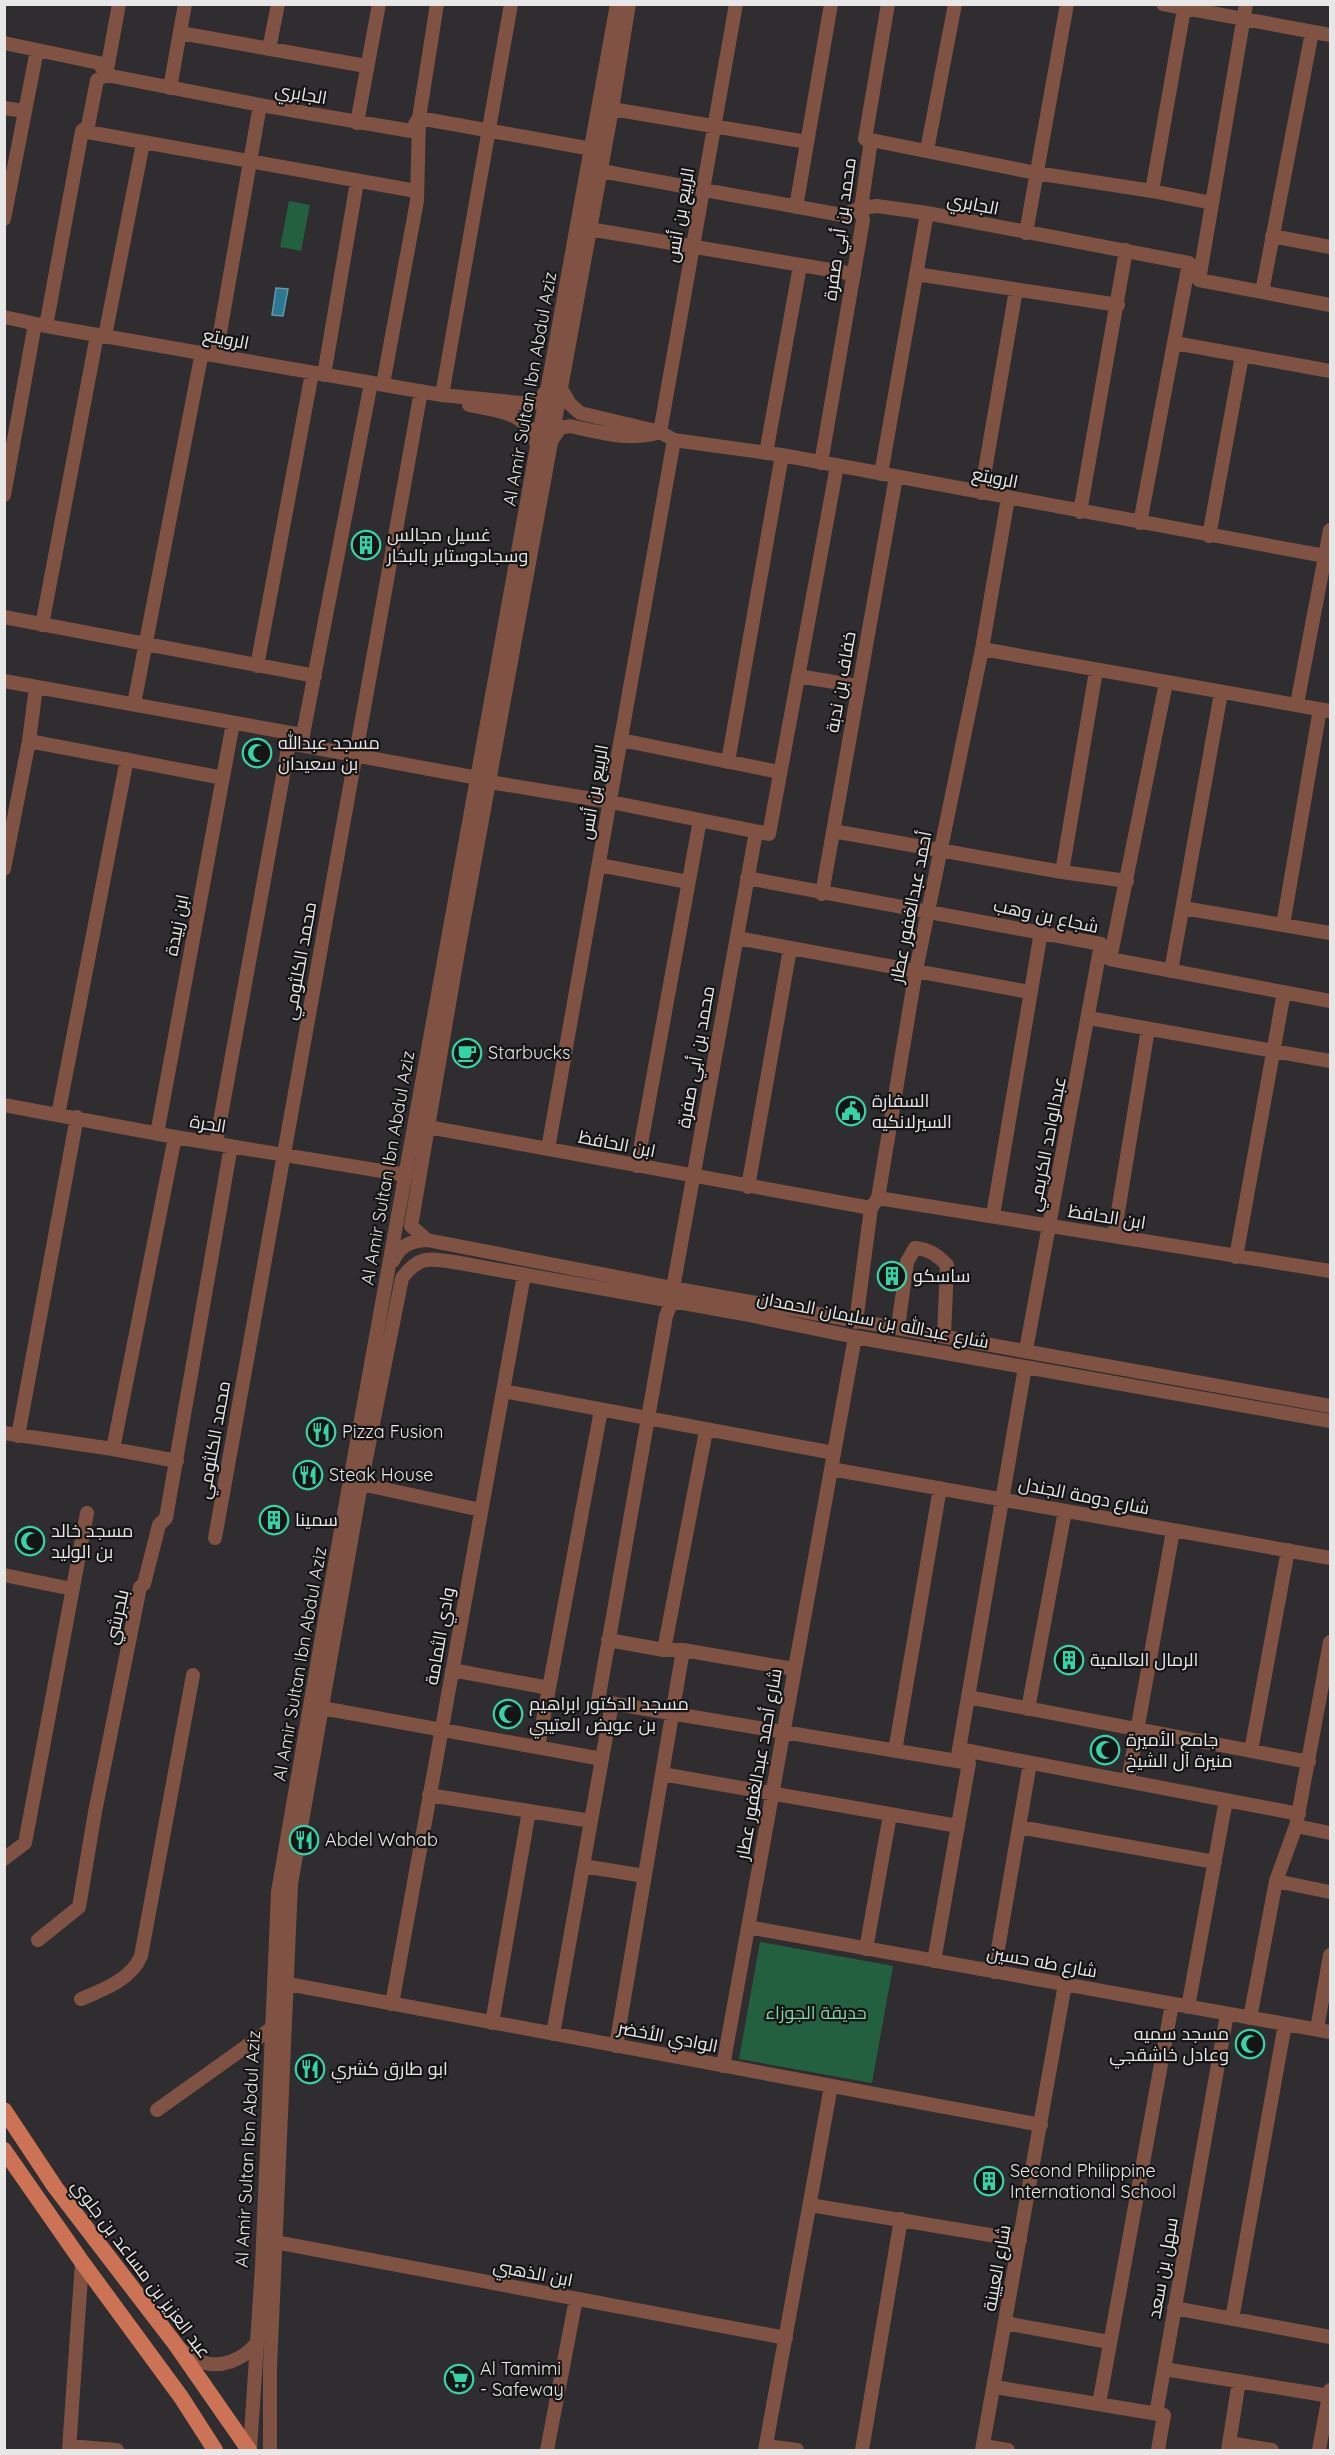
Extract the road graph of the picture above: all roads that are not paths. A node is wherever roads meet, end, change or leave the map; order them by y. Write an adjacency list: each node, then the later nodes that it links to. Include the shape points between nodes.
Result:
1 (119, 4): 25 (street)
2 (185, 4): 19 (street)
3 (278, 4): 22 (street)
4 (379, 4): 24 (street)
5 (437, 4): 31 (street)
6 (512, 4): 34 (street)
7 (616, 4): 39 (street, Al Amir Sultan Ibn Abdul Aziz)
8 (630, 4): 29 (street, Al Amir Sultan Ibn Abdul Aziz)
9 (736, 4): 33 (street, الربيع بن أنس)
10 (831, 4): 37 (street)
11 (888, 4): 36 (street, محمد بن أبي صفرة, via 865,139)
12 (955, 4): 40 (street)
13 (1067, 4): 43 (street)
14 (1163, 4): 16 (street)
15 (1246, 4): 17 (street)
16 (1184, 9): 17 (street); 47 (street)
17 (1243, 20): 18 (street); 48 (street)
18 (1312, 32): 20 (street); 55 (street)
19 (180, 33): 22 (street); 26 (street)
20 (1330, 35)
21 (4, 43): 23 (street, الجابري)
22 (269, 49): 24 (street)
23 (37, 50): 25 (street, الجابري, via 99,63); 30 (street)
24 (366, 66): 32 (street)
25 (106, 75): 26 (street, الجابري); 35 (street, via 97,80 88,126)
26 (170, 88): 27 (street, الجابري)
27 (260, 105): 32 (street, الجابري); 41 (street)
28 (4, 108): 30 (street)
29 (612, 109): 33 (street); 42 (street, Al Amir Sultan Ibn Abdul Aziz)
30 (24, 111): 52 (street)
31 (419, 118): 32 (street, الجابري, via 411,131); 34 (street); 45 (street)
32 (357, 123)
33 (714, 127): 37 (street); 46 (street, الربيع بن أنس)
34 (488, 129): 39 (street); 80 (street)
35 (82, 131): 38 (street); 69 (street)
36 (871, 140): 40 (street); 50 (street, محمد بن أبي صفرة)
37 (807, 142): 49 (street)
38 (142, 143): 41 (street); 70 (street)
39 (592, 149): 78 (street, Al Amir Sultan Ibn Abdul Aziz)
40 (927, 150): 43 (street)
41 (250, 161): 44 (street); 73 (street)
42 (601, 171): 46 (street, الجابري); 53 (street, Al Amir Sultan Ibn Abdul Aziz)
43 (1036, 173): 47 (street); 54 (street)
44 (357, 182): 45 (street); 76 (street)
45 (416, 191): 77 (street)
46 (703, 191): 49 (street, الجابري); 57 (street, الربيع بن أنس)
47 (1152, 191): 48 (street)
48 (1212, 203): 63 (street)
49 (796, 207): 50 (street, الجابري, via 842,215)
50 (861, 208): 51 (street, الجابري, via 878,206); 61 (street, محمد بن أبي صفرة, via 863,220)
51 (927, 213): 54 (street, الجابري); 62 (street)
52 (4, 219)
53 (589, 229): 57 (street); 78 (street, Al Amir Sultan Ibn Abdul Aziz)
54 (1026, 233): 58 (street, الجابري)
55 (1272, 236): 56 (street); 65 (street)
56 (1330, 247)
57 (693, 248): 60 (street); 81 (street, الربيع بن أنس)
58 (1126, 250): 59 (street, الجابري); 66 (street)
59 (1189, 263): 63 (street); 71 (street)
60 (800, 266): 61 (street); 84 (street)
61 (854, 274): 86 (street, محمد بن أبي صفرة)
62 (916, 274): 64 (street); 88 (street)
63 (1199, 280): 65 (street)
64 (1016, 290): 66 (street); 90 (street)
65 (1262, 292): 67 (street)
66 (1118, 305): 93 (street)
67 (1330, 305)
68 (4, 317): 69 (street, الرويتع)
69 (41, 325): 70 (street, الرويتع); 91 (street)
70 (101, 335): 72 (street, الرويتع); 99 (street)
71 (1175, 344): 74 (street); 94 (street)
72 (202, 352): 73 (street, الرويتع); 100 (street)
73 (216, 355): 76 (street, الرويتع)
74 (1242, 356): 75 (street); 96 (street)
75 (1330, 371)
76 (318, 374): 77 (street, الرويتع); 102 (street)
77 (377, 383): 79 (street, الرويتع); 104 (street)
78 (554, 389): 80 (street, via 531,404); 81 (street, الرويتع, via 580,413); 83 (street, Al Amir Sultan Ibn Abdul Aziz)
79 (421, 391): 80 (street, الرويتع); 118 (street, محمد الكلثومي)
80 (442, 395): 83 (street, via 521,420)
81 (660, 432): 82 (street, الرويتع); 83 (street, via 630,437 570,426 560,428)
82 (674, 440): 84 (street, الرويتع); 115 (street, الربيع بن أنس)
83 (544, 444): 123 (street, Al Amir Sultan Ibn Abdul Aziz)
84 (766, 453): 85 (street, الرويتع)
85 (783, 455): 86 (street, الرويتع); 120 (street)
86 (821, 463): 87 (street, الرويتع)
87 (837, 466): 88 (street, الرويتع); 105 (street, محمد بن أبي صفرة)
88 (881, 474): 89 (street, الرويتع)
89 (896, 477): 90 (street, الرويتع); 108 (street, خفاف بن ندبة)
90 (981, 493): 92 (street, الرويتع)
91 (4, 495)
92 (1008, 498): 93 (street, الرويتع); 101 (street, أحمد عبدالغفور عطار)
93 (1080, 512): 94 (street, الرويتع)
94 (1140, 523): 96 (street, الرويتع)
95 (1330, 530): 97 (street)
96 (1209, 536): 97 (street, الرويتع)
97 (1325, 556): 112 (street)
98 (4, 617): 99 (street)
99 (42, 625): 100 (street)
100 (144, 644): 102 (street); 111 (street)
101 (982, 649): 103 (street); 128 (street, أحمد عبدالغفور عطار)
102 (257, 666): 104 (street)
103 (1096, 670): 107 (street); 131 (street)
104 (315, 676): 117 (street)
105 (798, 676): 108 (street); 121 (street, محمد بن أبي صفرة)
106 (4, 681): 109 (street)
107 (1166, 683): 110 (street); 133 (street)
108 (858, 686): 126 (street, خفاف بن ندبة)
109 (36, 687): 111 (street); 116 (street)
110 (1221, 693): 112 (street); 136 (street)
111 (134, 704): 114 (street)
112 (1297, 705): 113 (street)
113 (1325, 710): 138 (street)
114 (233, 723): 117 (street); 122 (street, ابن زبيدة)
115 (621, 740): 120 (street); 124 (street, الربيع بن أنس)
116 (29, 741): 119 (street); 130 (street)
117 (297, 741): 118 (street); 160 (street)
118 (356, 755): 123 (street); 163 (street, محمد الكلثومي)
119 (127, 759): 122 (street); 155 (street)
120 (728, 762): 121 (street)
121 (779, 772): 127 (street, محمد بن أبي صفرة)
122 (223, 778): 158 (street, ابن زبيدة)
123 (484, 780): 124 (street); 157 (street, Al Amir Sultan Ibn Abdul Aziz); 165 (street, Al Amir Sultan Ibn Abdul Aziz)
124 (611, 802): 125 (street); 129 (street, الربيع بن أنس)
125 (700, 820): 127 (street); 134 (street)
126 (832, 831): 128 (street); 135 (street, خفاف بن ندبة)
127 (763, 833): 132 (street, محمد بن أبي صفرة)
128 (940, 850): 131 (street); 137 (street, أحمد عبدالغفور عطار)
129 (599, 865): 134 (street); 162 (street, الربيع بن أنس)
130 (4, 869)
131 (1062, 872): 133 (street)
132 (747, 879): 135 (street, شجاع بن وهب); 141 (street, محمد بن أبي صفرة)
133 (1127, 881): 144 (street)
134 (688, 882): 164 (street)
135 (822, 894): 137 (street, شجاع بن وهب)
136 (1183, 908): 138 (street); 146 (street)
137 (928, 911): 139 (street, شجاع بن وهب); 145 (street, أحمد عبدالغفور عطار)
138 (1283, 925): 140 (street)
139 (1041, 932): 142 (street, شجاع بن وهب); 147 (street)
140 (1330, 933)
141 (736, 938): 143 (street); 166 (street, محمد بن أبي صفرة)
142 (1101, 944): 144 (street, شجاع بن وهب); 150 (street, عبدالواحد الكريمي)
143 (790, 949): 145 (street); 167 (street)
144 (1110, 959): 146 (street, شجاع بن وهب)
145 (916, 970): 147 (street); 168 (street, أحمد عبدالغفور عطار)
146 (1171, 971): 148 (street, شجاع بن وهب)
147 (1029, 992): 169 (street)
148 (1284, 992): 149 (street, شجاع بن وهب); 152 (street)
149 (1330, 1001)
150 (1089, 1018): 151 (street); 172 (street, عبدالواحد الكريمي)
151 (1148, 1029): 152 (street); 173 (street)
152 (1274, 1050): 153 (street); 176 (street)
153 (1330, 1061)
154 (4, 1105): 155 (street, الحرة)
155 (58, 1115): 156 (street, الحرة)
156 (77, 1118): 158 (street, الحرة); 196 (street)
157 (428, 1127): 162 (street, ابن الحافظ); 171 (street, Al Amir Sultan Ibn Abdul Aziz)
158 (157, 1134): 159 (street, الحرة)
159 (176, 1137): 160 (street, الحرة); 197 (street)
160 (216, 1143): 161 (street, الحرة)
161 (231, 1146): 163 (street, الحرة); 199 (street, بلجرشي)
162 (548, 1149): 164 (street, ابن الحافظ)
163 (284, 1153): 165 (street, الحرة); 208 (street, محمد الكلثومي)
164 (637, 1166): 166 (street, ابن الحافظ)
165 (406, 1175): 170 (street, Al Amir Sultan Ibn Abdul Aziz)
166 (693, 1176): 167 (street, ابن الحافظ); 182 (street, محمد بن أبي صفرة)
167 (747, 1186): 168 (street, ابن الحافظ)
168 (875, 1203): 169 (street, ابن الحافظ); 184 (street, أحمد عبدالغفور عطار)
169 (993, 1215): 172 (street, ابن الحافظ)
170 (397, 1226): 175 (street, via 397,1235); 181 (street, Al Amir Sultan Ibn Abdul Aziz)
171 (411, 1226): 174 (street, Al Amir Sultan Ibn Abdul Aziz); 175 (street, Al Amir Sultan Ibn Abdul Aziz)
172 (1050, 1226): 173 (street, ابن الحافظ); 188 (street, عبدالواحد الكريمي)
173 (1114, 1236): 176 (street, ابن الحافظ)
174 (427, 1240): 175 (street); 177 (street, via 418,1244 417,1250); 182 (street, شارع عبدالله بن سليمان الحمدان)
175 (407, 1246): 177 (street, شارع عبدالله بن سليمان الحمدان, via 417,1257); 179 (street, Al Amir Sultan Ibn Abdul Aziz); 181 (street, via 395,1257)
176 (1236, 1257): 178 (street, ابن الحافظ)
177 (430, 1259): 179 (street); 180 (street, شارع عبدالله بن سليمان الحمدان)
178 (1330, 1271)
179 (407, 1272): 201 (street, Al Amir Sultan Ibn Abdul Aziz)
180 (524, 1275): 183 (street, شارع عبدالله بن سليمان الحمدان); 190 (street, وادي الثمامة)
181 (385, 1286): 270 (street, Al Amir Sultan Ibn Abdul Aziz, via 278,1892)
182 (673, 1288): 184 (street, شارع عبدالله بن سليمان الحمدان)
183 (671, 1303): 187 (street, شارع عبدالله بن سليمان الحمدان); 193 (street)
184 (856, 1322): 185 (street, شارع عبدالله بن سليمان الحمدان)
185 (898, 1327): 186 (street, شارع عبدالله بن سليمان الحمدان); 186 (street, via 908,1262 915,1248 924,1249 947,1265)
186 (944, 1336): 188 (street, شارع عبدالله بن سليمان الحمدان)
187 (855, 1337): 189 (street, شارع عبدالله بن سليمان الحمدان); 198 (street)
188 (1026, 1350): 191 (street, شارع عبدالله بن سليمان الحمدان)
189 (1025, 1367): 194 (street, شارع عبدالله بن سليمان الحمدان); 203 (street)
190 (503, 1391): 192 (street); 204 (street, وادي الثمامة)
191 (1330, 1406)
192 (601, 1410): 193 (street); 220 (street)
193 (647, 1419): 195 (street); 213 (street)
194 (1330, 1421)
195 (706, 1431): 198 (street); 215 (street)
196 (11, 1434): 197 (street)
197 (113, 1449): 199 (street)
198 (834, 1453): 200 (street, شارع أحمد عبدالغفور عطار)
199 (177, 1461): 255 (street, بلجرشي, via 166,1518 159,1525 140,1587 80,1907)
200 (831, 1469): 202 (street, شارع دومة الجندل); 217 (street, شارع أحمد عبدالغفور عطار)
201 (361, 1484): 204 (street); 223 (street, Al Amir Sultan Ibn Abdul Aziz)
202 (940, 1488): 203 (street, شارع دومة الجندل); 230 (street)
203 (1003, 1499): 205 (street, شارع دومة الجندل); 221 (street)
204 (481, 1510): 218 (street, وادي الثمامة)
205 (1065, 1512): 207 (street, شارع دومة الجندل); 224 (street)
206 (87, 1513): 212 (street)
207 (1173, 1531): 209 (street, شارع دومة الجندل); 226 (street)
208 (215, 1538)
209 (1288, 1550): 210 (street, شارع دومة الجندل); 231 (street)
210 (1330, 1558)
211 (4, 1575): 212 (street)
212 (72, 1588): 248 (street, via 25,1843)
213 (608, 1640): 215 (street); 222 (street, via 598,1701)
214 (1330, 1642): 235 (street)
215 (664, 1650): 216 (street)
216 (683, 1650): 217 (street); 225 (street)
217 (795, 1669): 228 (street, شارع أحمد عبدالغفور عطار)
218 (452, 1670): 220 (street); 227 (street, وادي الثمامة)
219 (194, 1675): 262 (street, via 141,1956 137,1967 124,1977)
220 (549, 1688): 229 (street)
221 (968, 1697): 224 (street); 232 (street)
222 (612, 1703): 225 (street); 233 (street)
223 (322, 1708): 227 (street); 260 (street, Al Amir Sultan Ibn Abdul Aziz, via 291,1884)
224 (1028, 1709): 226 (street)
225 (673, 1713): 228 (street); 236 (street)
226 (1138, 1730): 231 (street); 237 (street)
227 (441, 1731): 229 (street); 239 (street, وادي الثمامة)
228 (783, 1732): 230 (street); 238 (street, شارع أحمد عبدالغفور عطار)
229 (538, 1747): 233 (street)
230 (895, 1751): 232 (street)
231 (1251, 1751): 235 (street)
232 (962, 1758): 234 (street); 245 (street)
233 (602, 1759): 244 (street)
234 (1030, 1762): 237 (street); 246 (street)
235 (1309, 1762): 243 (street)
236 (662, 1774): 238 (street); 251 (street)
237 (1128, 1781): 240 (street)
238 (772, 1794): 242 (street); 254 (street, شارع أحمد عبدالغفور عطار)
239 (429, 1795): 241 (street); 263 (street, وادي الثمامة)
240 (1226, 1800): 243 (street); 249 (street)
241 (529, 1810): 244 (street); 268 (street)
242 (890, 1815): 245 (street); 256 (street)
243 (1298, 1820): 247 (street); 252 (street)
244 (591, 1821): 250 (street)
245 (958, 1826): 258 (street)
246 (1019, 1827): 249 (street); 259 (street)
247 (1330, 1833)
248 (4, 1859)
249 (1215, 1862): 265 (street)
250 (583, 1866): 251 (street); 272 (street)
251 (645, 1876): 273 (street)
252 (1276, 1881): 253 (street); 267 (street)
253 (1330, 1892)
254 (748, 1927): 256 (street, شارع طه حسين); 274 (street, شارع أحمد عبدالغفور عطار)
255 (38, 1940)
256 (866, 1949): 258 (street, شارع طه حسين)
257 (1330, 1955): 271 (street)
258 (934, 1961): 259 (street, شارع طه حسين)
259 (994, 1972): 261 (street, شارع طه حسين)
260 (288, 1984): 263 (street, الوادي الأخضر); 283 (street, Al Amir Sultan Ibn Abdul Aziz)
261 (1065, 1984): 264 (street, شارع طه حسين); 278 (street, شارع العيينة)
262 (81, 2000)
263 (392, 2004): 268 (street, الوادي الأخضر)
264 (1172, 2004): 265 (street, شارع طه حسين); 291 (street)
265 (1188, 2007): 266 (street, شارع طه حسين)
266 (1227, 2014): 267 (street, شارع طه حسين); 286 (street, سهل بن سعد)
267 (1250, 2018): 269 (street, شارع طه حسين)
268 (492, 2022): 272 (street, الوادي الأخضر)
269 (1285, 2024): 271 (street, شارع طه حسين); 287 (street)
270 (272, 2028): 277 (street); 293 (street, Al Amir Sultan Ibn Abdul Aziz)
271 (1324, 2030)
272 (553, 2034): 273 (street, الوادي الأخضر)
273 (615, 2046): 274 (street, الوادي الأخضر)
274 (723, 2066): 275 (street, الوادي الأخضر)
275 (831, 2086): 278 (street, الوادي الأخضر); 280 (street)
276 (4, 2110): 292 (main road, عبد العزيز بن مساعد بن جلوي, via 56,2187)
277 (157, 2110)
278 (1041, 2126): 282 (street, شارع العيينة)
279 (4, 2150): 284 (main road)
280 (810, 2205): 281 (street); 290 (street)
281 (901, 2219): 282 (street); 315 (street)
282 (1020, 2240): 288 (street, شارع العيينة)
283 (275, 2242): 285 (street, ابن الذهبي); 302 (street, Al Amir Sultan Ibn Abdul Aziz)
284 (82, 2262): 303 (main road); 305 (street)
285 (576, 2299): 290 (street, ابن الذهبي); 313 (street)
286 (1174, 2308): 287 (street); 294 (street, سهل بن سعد)
287 (1232, 2319): 289 (street)
288 (1005, 2323): 291 (street); 296 (street, شارع العيينة)
289 (1330, 2337)
290 (786, 2338): 306 (street)
291 (1109, 2342): 298 (street)
292 (176, 2345): 293 (street, via 201,2362 216,2364 239,2359); 300 (main road, عبد العزيز بن مساعد بن جلوي)
293 (255, 2345): 301 (street, Al Amir Sultan Ibn Abdul Aziz)
294 (1164, 2369): 295 (street); 299 (street, سهل بن سعد)
295 (1239, 2381): 297 (street); 304 (street)
296 (995, 2387): 298 (street); 307 (street, شارع العيينة)
297 (1330, 2394): 319 (street)
298 (1099, 2404): 299 (street)
299 (1160, 2414): 317 (street, سهل بن سعد)
300 (229, 2422): 310 (main road, via 236,2442); 311 (main road, عبد العزيز بن مساعد بن جلوي)
301 (251, 2422): 302 (street, via 257,2440 265,2439); 311 (street, Al Amir Sultan Ibn Abdul Aziz)
302 (269, 2422): 312 (street, Al Amir Sultan Ibn Abdul Aziz)
303 (206, 2436): 309 (main road); 310 (main road)
304 (1229, 2447): 318 (street)
305 (69, 2448): 308 (street)
306 (766, 2448): 314 (street)
307 (983, 2448): 316 (street)
308 (117, 2451)
309 (215, 2451)
310 (227, 2451)
311 (249, 2451)
312 (270, 2451)
313 (547, 2451)
314 (797, 2451)
315 (862, 2451)
316 (1008, 2451)
317 (1158, 2451)
318 (1272, 2451)
319 (1320, 2451)

